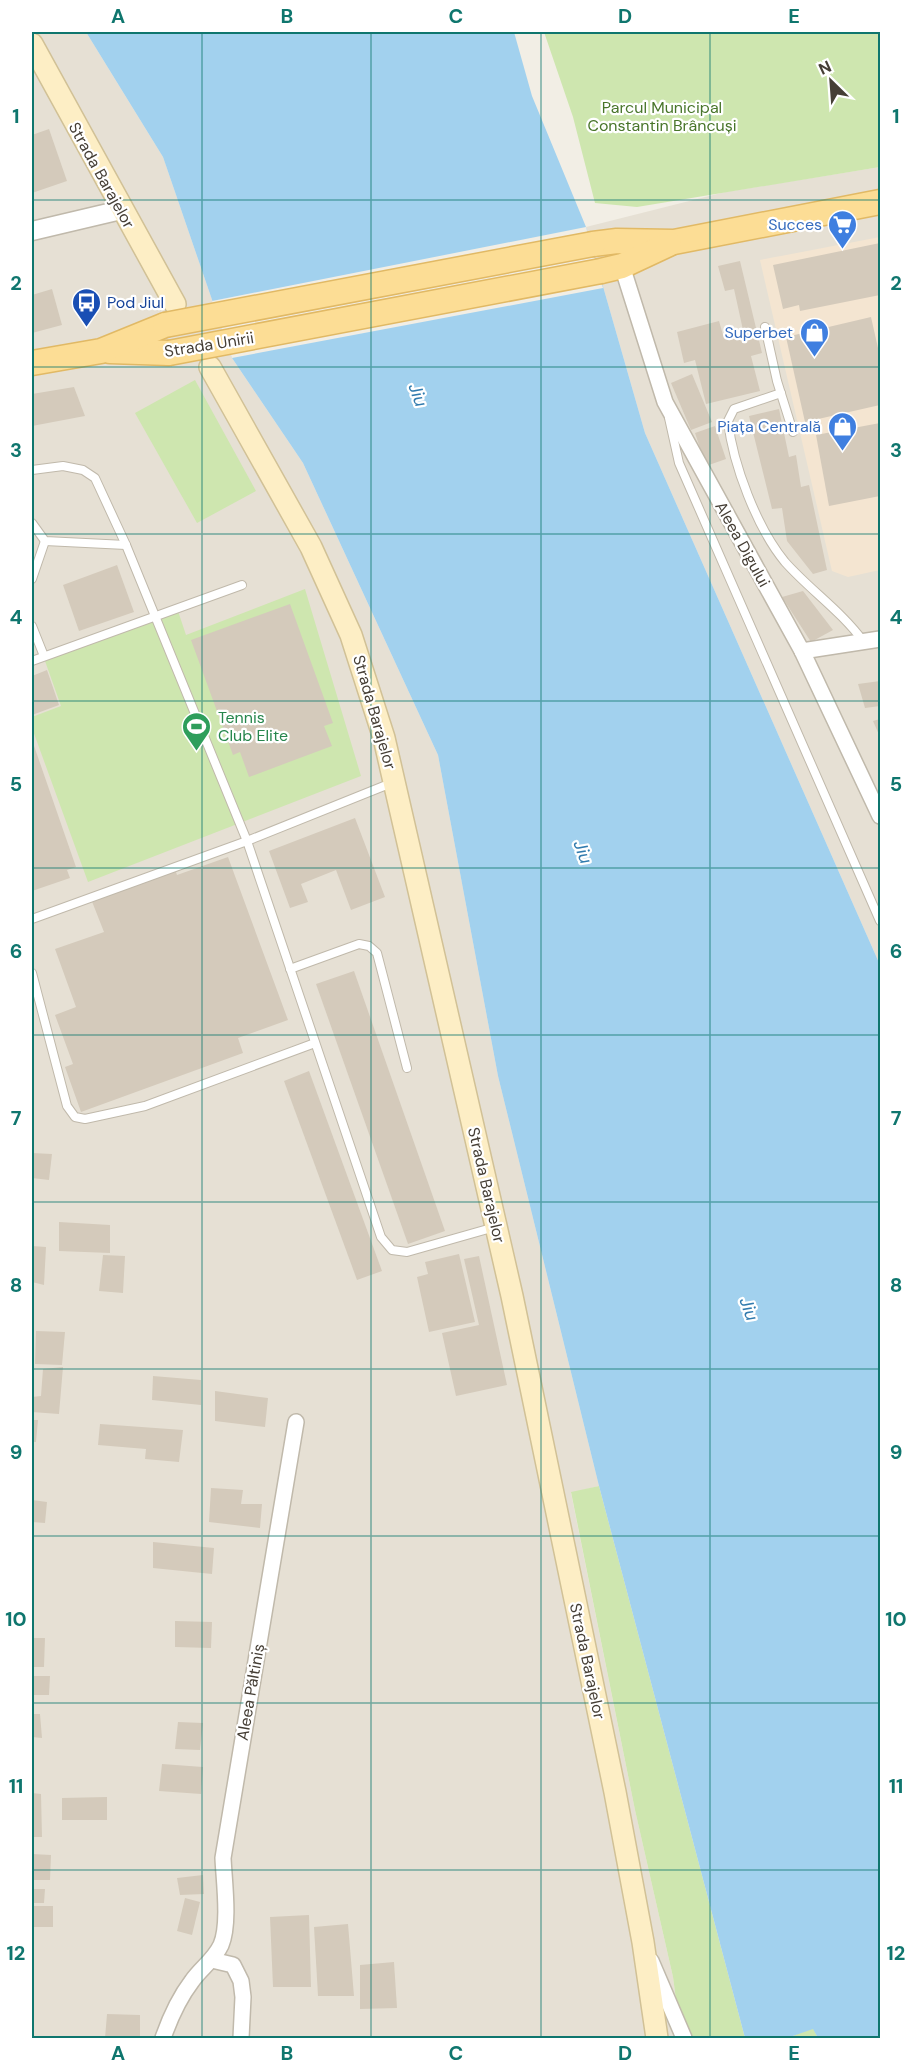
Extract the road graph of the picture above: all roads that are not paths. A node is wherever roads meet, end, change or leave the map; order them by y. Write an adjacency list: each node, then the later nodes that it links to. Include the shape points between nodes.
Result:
1 (32, 44): 3 (main road, Strada Barajelor)
2 (880, 202): 5 (main road, Strada Unirii)
3 (121, 210): 4 (street); 7 (main road, Strada Barajelor)
4 (32, 231)
5 (674, 242): 6 (main road, Strada Unirii); 7 (main road, Strada Unirii, bridge, via 593,244)
6 (611, 269): 9 (main road, Strada Unirii, bridge, via 169,353); 13 (street, Aleea Digului)
7 (170, 315): 9 (main road, Strada Unirii)
8 (765, 327): 12 (lane)
9 (101, 351): 10 (main road)
10 (32, 363)
11 (210, 367): 28 (main road, Strada Barajelor, via 292,511 340,607 374,700)
12 (781, 393): 14 (lane); 24 (lane, via 734,409 728,421 738,465 764,532 786,562)
13 (665, 402): 25 (street, Aleea Digului); 32 (lane, via 679,463)
14 (793, 432)
15 (32, 470): 18 (lane, via 63,466 83,470 95,478)
16 (32, 523): 17 (lane)
17 (45, 542): 18 (lane); 19 (lane)
18 (126, 545): 21 (lane)
19 (32, 579)
20 (242, 585): 21 (lane)
21 (155, 615): 26 (lane); 30 (lane)
22 (32, 626): 26 (lane)
23 (880, 639): 24 (street)
24 (863, 641): 25 (street)
25 (802, 651): 29 (street, Aleea Digului)
26 (44, 656): 27 (lane)
27 (32, 662)
28 (395, 781): 30 (lane); 37 (main road, Strada Barajelor)
29 (880, 816)
30 (247, 841): 31 (lane); 33 (lane)
31 (32, 919)
32 (880, 921)
33 (290, 969): 35 (lane); 36 (lane, via 359,944 377,952)
34 (32, 974): 35 (lane, via 67,1106 75,1117 85,1119 145,1106)
35 (315, 1043): 37 (lane, via 381,1237 392,1250 407,1252)
36 (407, 1068)
37 (496, 1227): 39 (main road, Strada Barajelor)
38 (296, 1422): 40 (street, Aleea Păltiniș, via 223,1858 221,1944)
39 (643, 1942): 43 (main road, Strada Barajelor); 44 (street)
40 (212, 1960): 41 (street, Aleea Păltiniș, via 193,1979); 42 (street, via 233,1965 241,1981)
41 (163, 2038)
42 (241, 2038)
43 (657, 2038)
44 (684, 2038)

